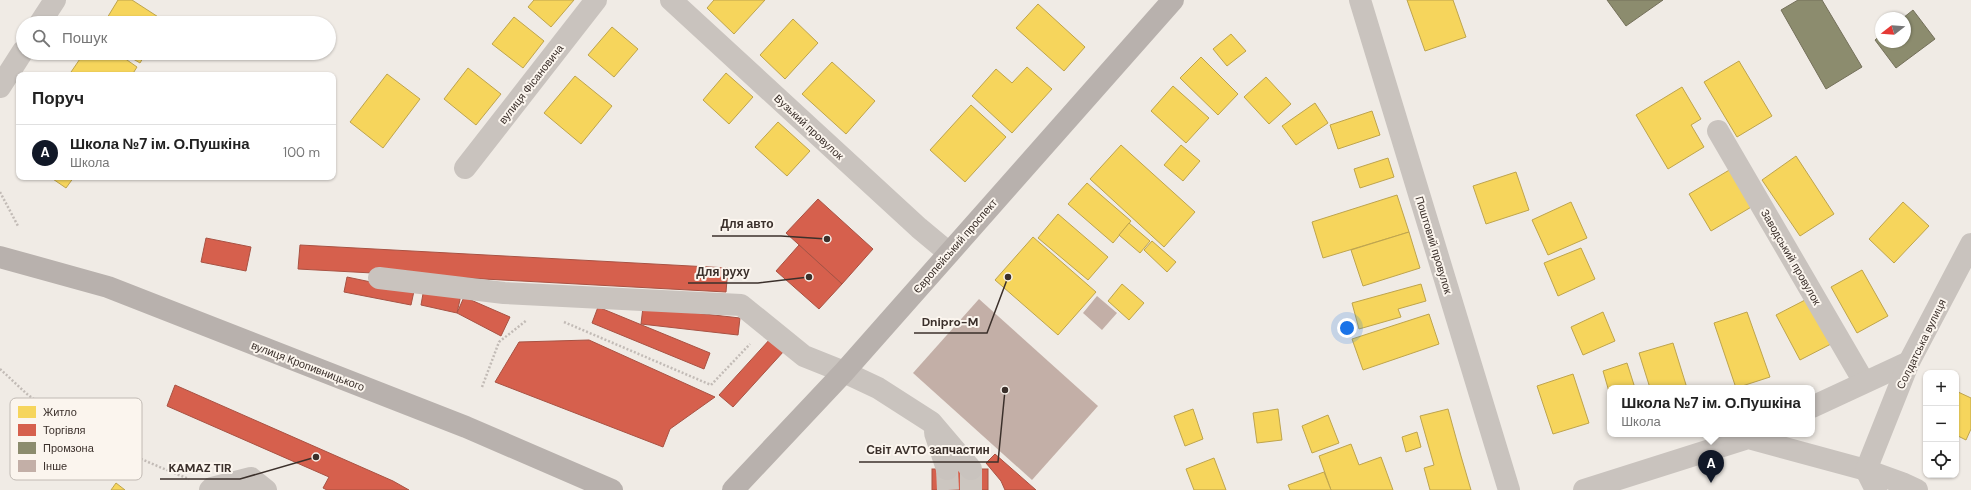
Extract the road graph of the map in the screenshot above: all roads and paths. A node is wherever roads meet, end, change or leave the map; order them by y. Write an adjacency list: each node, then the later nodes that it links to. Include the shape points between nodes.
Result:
1 (55, 0): 6 (street)
2 (596, 0): 10 (street, вулиця Фісановича)
3 (671, 0): 14 (street, Вузький провулок, via 919,228)
4 (1173, 0): 14 (main road, Європейський проспект)
5 (1360, 0): 38 (street, Поштовий провулок)
6 (45, 16)
7 (17, 60): 8 (street)
8 (0, 88)
9 (1718, 131): 23 (street, Заводський провулок)
10 (465, 168)
11 (0, 192): 12 (path)
12 (18, 226)
13 (1971, 244): 20 (street, Солдатська вулиця)
14 (949, 252): 22 (main road, Європейський проспект)
15 (0, 257): 36 (main road, вулиця Кропивницького, via 108,287 466,427)
16 (379, 278): 19 (street, via 504,293 741,305)
17 (529, 318): 24 (path, via 500,342)
18 (561, 320): 19 (path, via 711,385)
19 (767, 326): 22 (street, via 804,356)
20 (1909, 362): 23 (street); 33 (street, Солдатська вулиця)
21 (0, 369): 25 (path)
22 (844, 372): 27 (street, via 878,388); 37 (main road, Європейський проспект)
23 (1864, 382): 26 (street)
24 (482, 387)
25 (34, 398)
26 (1815, 406)
27 (931, 422): 31 (street); 32 (street)
28 (1749, 437): 39 (street)
29 (1755, 437): 33 (street)
30 (142, 458): 34 (path)
31 (947, 469)
32 (971, 469)
33 (1866, 470): 40 (street); 41 (street)
34 (211, 489): 35 (street, via 252,478)
35 (266, 490)
36 (612, 490)
37 (733, 490)
38 (1508, 490)
39 (1584, 490)
40 (1876, 490)
41 (1917, 490)

